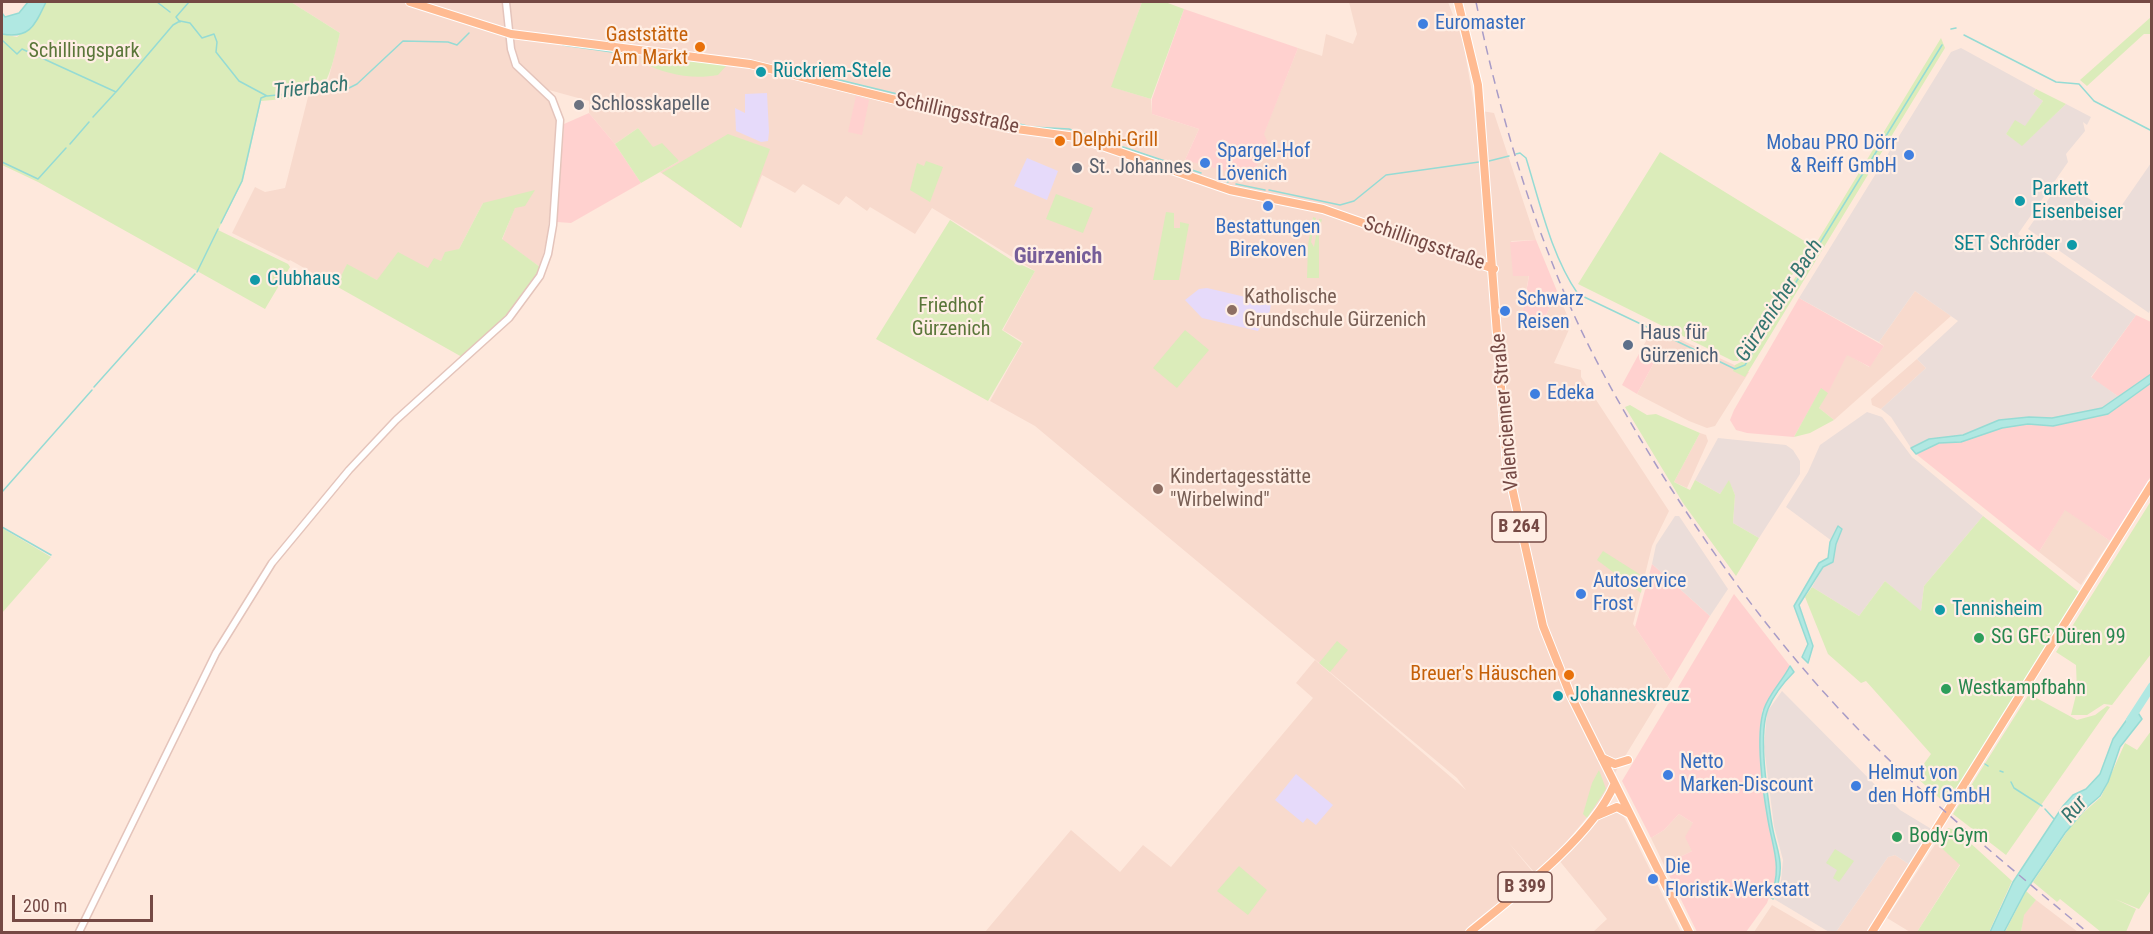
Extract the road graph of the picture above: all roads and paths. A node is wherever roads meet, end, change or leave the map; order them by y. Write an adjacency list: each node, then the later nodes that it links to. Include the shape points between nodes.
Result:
1 (410, 2): 4 (main road, Schillingsstraße)
2 (506, 2): 4 (street)
3 (1458, 2): 5 (main road, Valencienner Straße / B 264, via 1478,85)
4 (511, 34): 5 (main road, Schillingsstraße, via 750,64 1009,128 1076,137 1230,190 1320,208); 12 (street, via 511,54 516,64 552,99 560,120 550,243 540,276 521,306 396,420 349,470 272,563 216,653)
5 (1494, 269): 7 (main road, Valencienner Straße / B 264, via 1507,465 1520,529 1547,639)
6 (2151, 484): 15 (main road)
7 (1600, 757): 8 (main road, via 1615,764); 9 (main road, Valencienner Straße / B 264)
8 (1628, 760)
9 (1614, 784): 10 (main road, Valencienner Straße / B 264); 11 (main road, B 399)
10 (1629, 814): 11 (main road, via 1617,807); 14 (main road, Valencienner Straße / B 264)
11 (1592, 819): 13 (main road, B 399, via 1536,877)
12 (79, 933)
13 (1470, 933)
14 (1689, 933)
15 (1872, 933)

